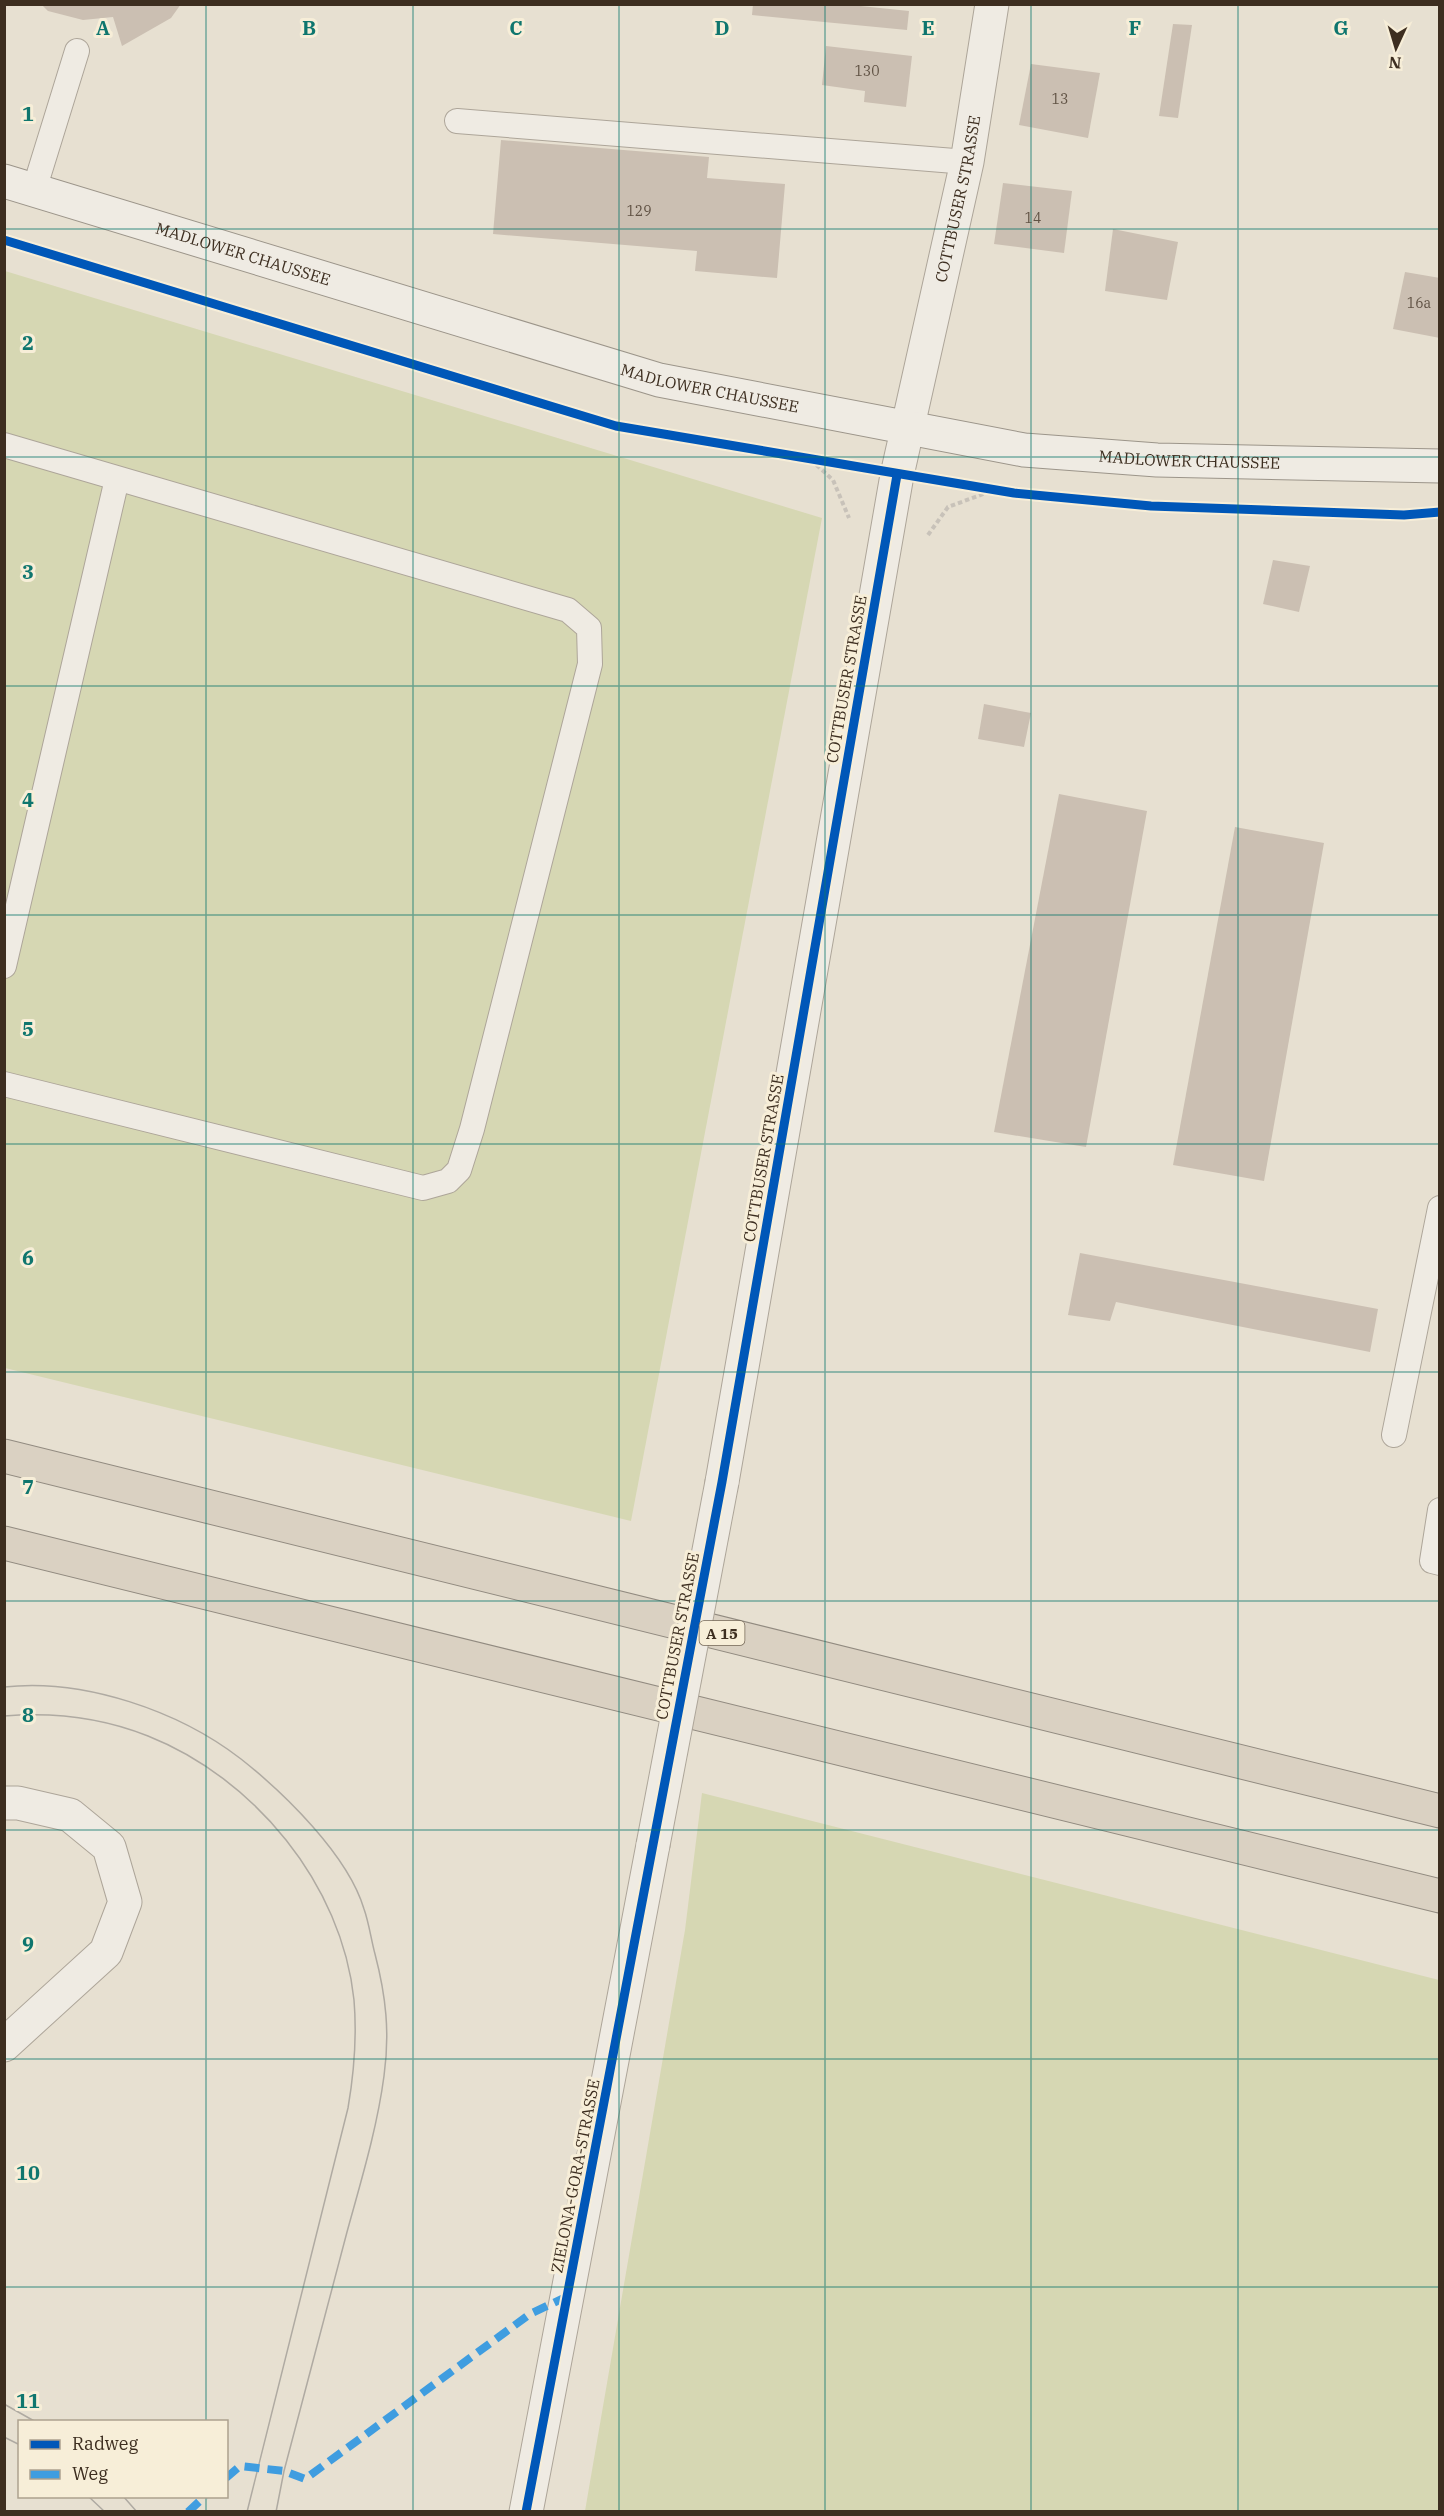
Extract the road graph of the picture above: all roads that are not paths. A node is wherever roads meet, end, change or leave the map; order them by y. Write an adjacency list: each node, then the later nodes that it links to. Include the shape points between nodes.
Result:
1 (992, 4): 4 (street, COTTBUSER STRASSE)
2 (76, 51): 5 (lane)
3 (457, 121): 4 (lane)
4 (967, 162): 6 (street, COTTBUSER STRASSE)
5 (19, 185): 6 (street, MADLOWER CHAUSSEE, via 659,380)
6 (907, 429): 8 (street, MADLOWER CHAUSSEE, via 1024,450 1146,459); 20 (street, COTTBUSER STRASSE, bridge, via 722,1482)
7 (4, 445): 9 (lane)
8 (1440, 466)
9 (117, 479): 10 (lane); 11 (lane, via 568,610 590,628 590,664 472,1129 459,1170 448,1181 423,1188)
10 (4, 966)
11 (4, 1084)
12 (1440, 1208): 13 (lane)
13 (1394, 1435)
14 (4, 1456): 19 (highway, A 15)
15 (1440, 1510): 17 (lane, via 1432,1561)
16 (4, 1543): 21 (highway)
17 (1440, 1563)
18 (4, 1803): 22 (street, via 70,1815 109,1847 125,1902 106,1952)
19 (1440, 1811)
20 (653, 1845): 23 (street, ZIELONA-GORA-STRASSE)
21 (1440, 1896)
22 (4, 2045)
23 (526, 2511)

